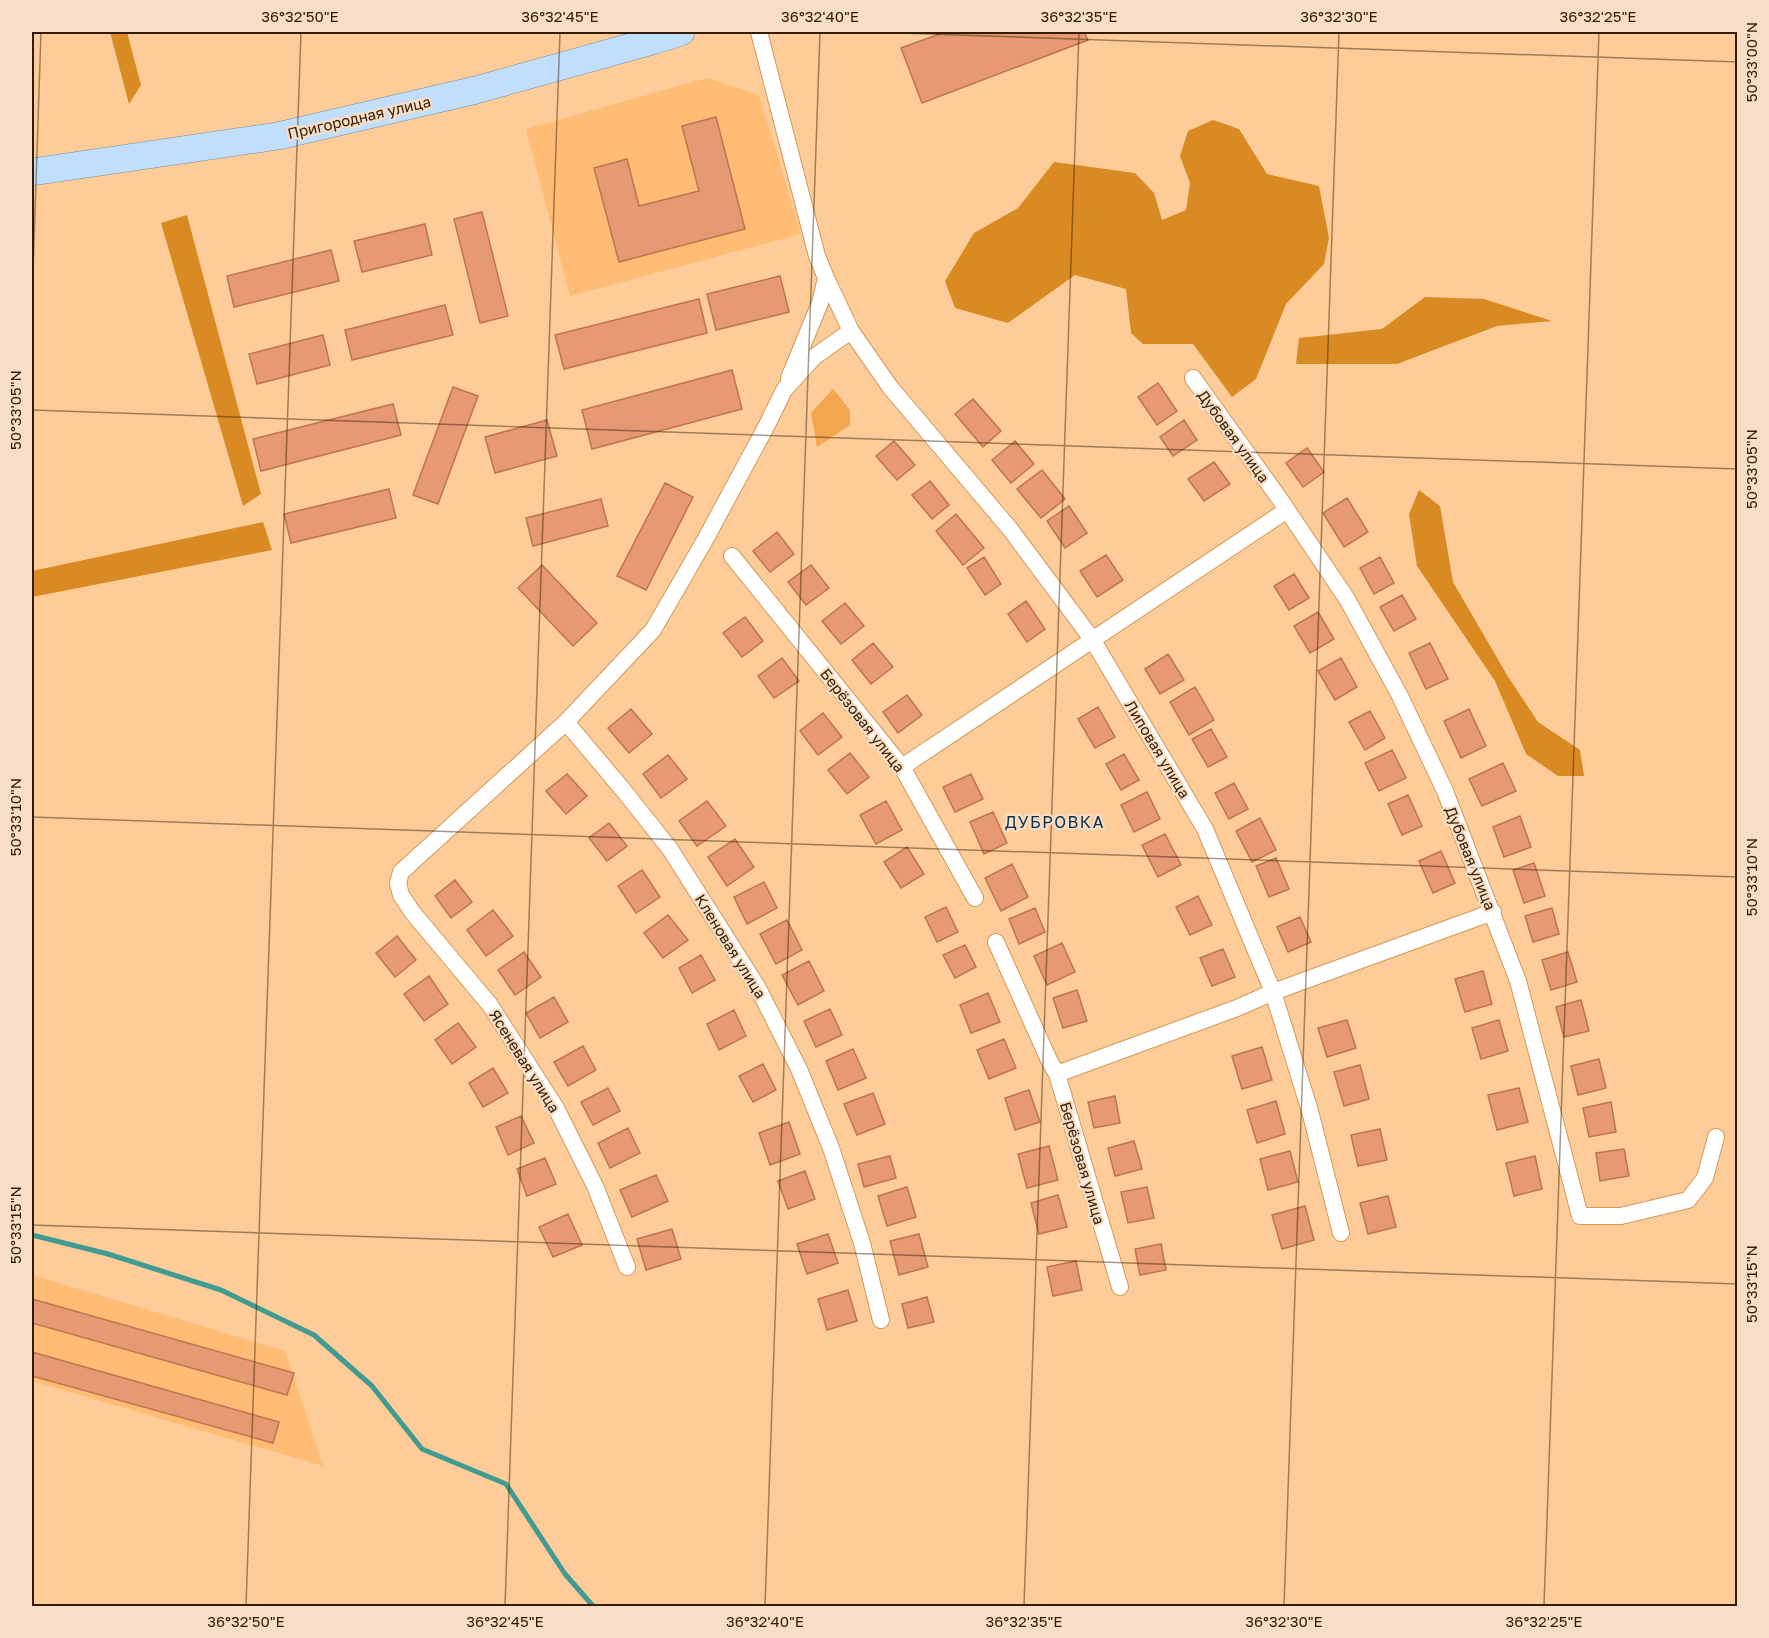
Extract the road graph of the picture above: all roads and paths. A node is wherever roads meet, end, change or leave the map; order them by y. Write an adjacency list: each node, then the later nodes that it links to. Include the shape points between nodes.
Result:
1 (681, 32): 3 (main road, Пригородная улица, via 477,90 278,136)
2 (759, 32): 4 (street, Липовая улица)
3 (32, 172)
4 (826, 278): 5 (street, Липовая улица); 7 (street, via 820,303)
5 (851, 331): 7 (street, via 814,357); 10 (street, Липовая улица, via 890,387 1010,529)
6 (1193, 378): 8 (street, Дубовая улица)
7 (784, 390): 11 (street, via 653,630)
8 (1287, 510): 10 (street); 14 (street, Дубовая улица, via 1347,598 1401,696 1445,791)
9 (732, 556): 12 (street, Берёзовая улица)
10 (1092, 639): 12 (street); 16 (street, Липовая улица, via 1205,829)
11 (566, 722): 20 (street, Ясеневая улица, via 401,872 398,883 413,913 490,1005 556,1108 595,1186); 22 (street, Кленовая улица, via 670,849 758,988 799,1069 831,1148 862,1243)
12 (902, 767): 13 (street, Берёзовая улица)
13 (975, 898)
14 (1493, 912): 16 (street); 18 (street, Дубовая улица, via 1518,981 1580,1216 1621,1216 1688,1200 1705,1178)
15 (996, 942): 17 (street, Берёзовая улица)
16 (1273, 992): 17 (street); 19 (street, Липовая улица, via 1310,1111)
17 (1057, 1074): 21 (street, Берёзовая улица)
18 (1716, 1137)
19 (1341, 1233)
20 (627, 1267)
21 (1120, 1287)
22 (881, 1320)

